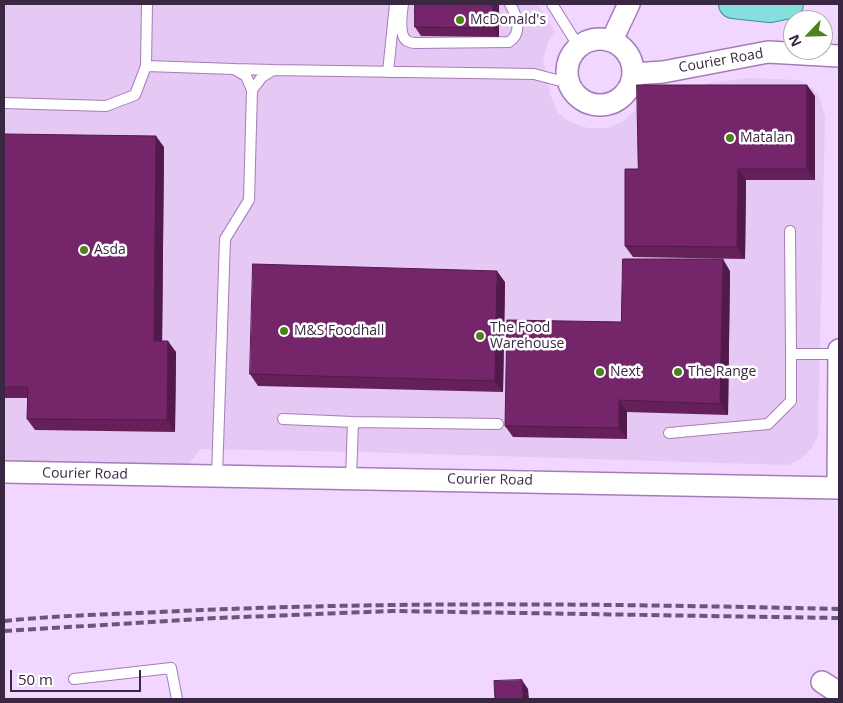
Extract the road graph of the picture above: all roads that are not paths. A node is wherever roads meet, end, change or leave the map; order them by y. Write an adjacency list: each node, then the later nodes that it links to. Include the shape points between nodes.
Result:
1 (147, 4): 12 (lane)
2 (395, 4): 15 (lane)
3 (403, 4): 4 (lane, via 403,37 415,44 509,42 518,31)
4 (510, 4)
5 (552, 4): 10 (lane)
6 (630, 4): 9 (street)
7 (733, 4): 8 (main road, via 770,8)
8 (789, 4)
9 (612, 40): 10 (street, via 589,40); 16 (street, via 625,48 632,62)
10 (580, 46): 17 (street, via 566,68)
11 (839, 56): 16 (street, Courier Road, via 768,52 663,72)
12 (146, 66): 13 (lane); 19 (lane, via 135,95 106,106)
13 (234, 69): 14 (lane); 18 (lane, via 246,76)
14 (273, 70): 15 (lane); 18 (lane)
15 (388, 72): 17 (lane, via 534,74)
16 (633, 74): 17 (street, via 630,87 622,98 596,106 582,100)
17 (568, 83)
18 (252, 90): 28 (lane, via 249,200 225,239)
19 (4, 103)
20 (790, 231): 22 (lane)
21 (839, 352): 22 (lane); 30 (street, Courier Road)
22 (791, 354): 26 (lane, via 791,402 768,424)
23 (283, 419): 24 (lane)
24 (353, 422): 25 (lane); 29 (lane)
25 (498, 424)
26 (669, 433)
27 (4, 472): 28 (street, Courier Road)
28 (217, 476): 29 (street, Courier Road)
29 (351, 478): 30 (street, Courier Road)
30 (839, 488)
31 (74, 679): 32 (lane, via 171,668)
32 (177, 699)

